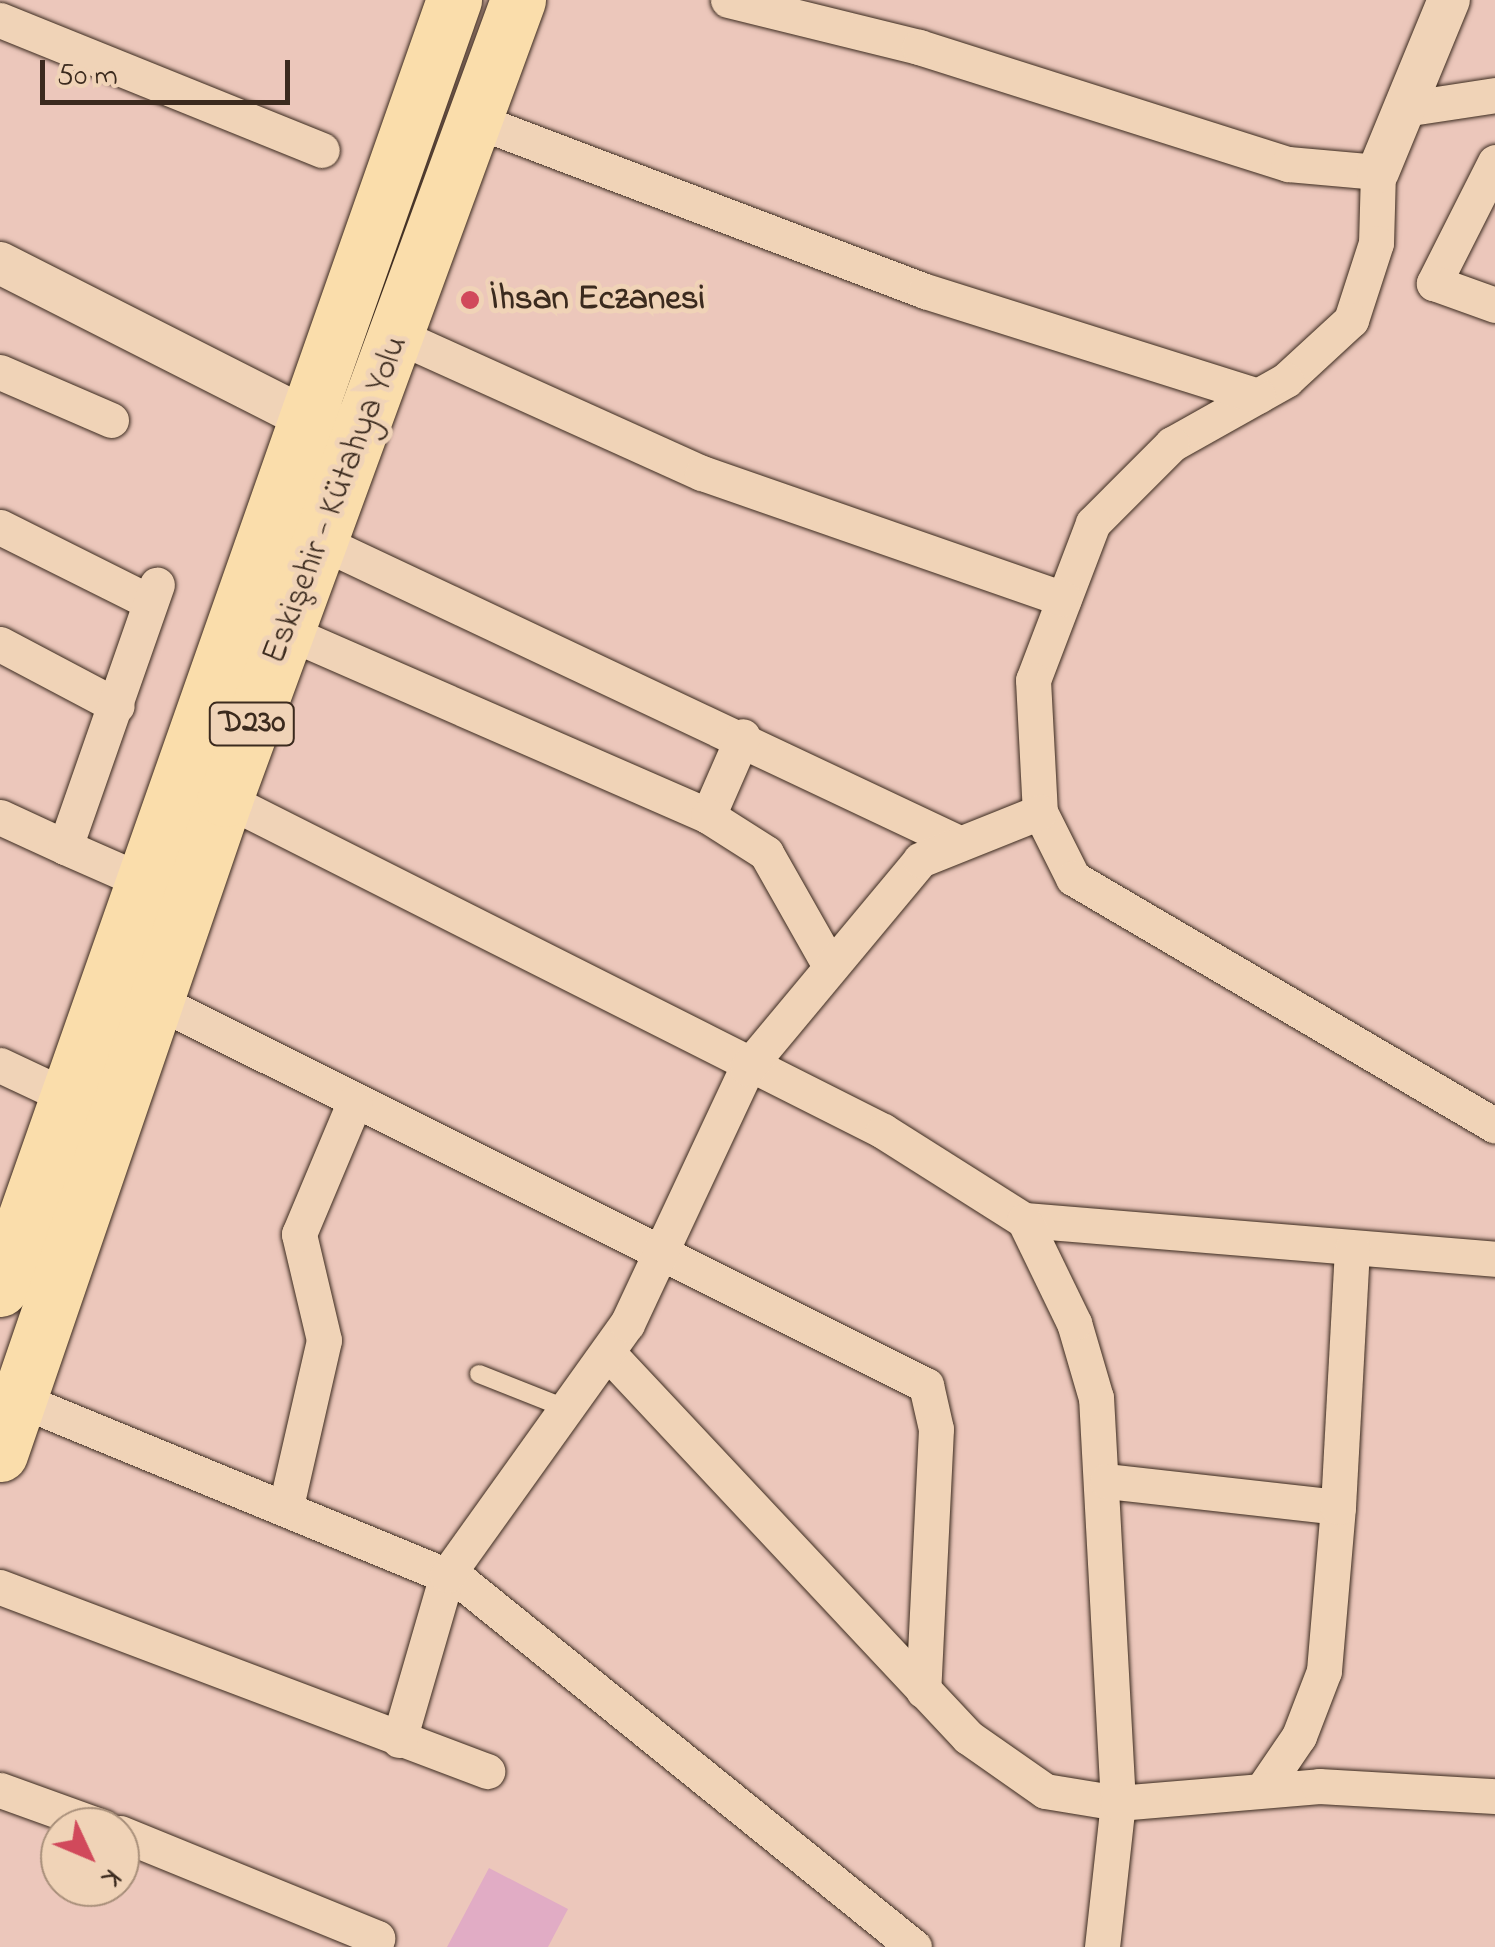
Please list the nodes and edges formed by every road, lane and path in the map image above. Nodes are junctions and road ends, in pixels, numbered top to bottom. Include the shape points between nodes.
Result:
1 (454, 0) edge
2 (518, 0) edge
3 (728, 0) edge
4 (1449, 0) edge
5 (7, 23) edge
6 (1495, 95) edge
7 (1404, 109) junction
8 (472, 119) junction
9 (322, 150) dead end
10 (1495, 162) edge
11 (1378, 172) junction
12 (0, 262) edge
13 (1495, 304) edge
14 (398, 336) junction
15 (0, 372) edge
16 (1258, 396) junction
17 (111, 420) dead end
18 (336, 424) junction
19 (0, 526) edge
20 (319, 541) junction
21 (1064, 599) junction
22 (285, 631) junction
23 (0, 644) edge
24 (117, 706) junction
25 (742, 736) junction
26 (226, 798) junction
27 (1040, 812) junction
28 (708, 816) junction
29 (0, 817) edge
30 (959, 843) junction
31 (65, 848) junction
32 (140, 880) junction
33 (827, 961) junction
34 (155, 1000) junction
35 (0, 1064) edge
36 (747, 1068) junction
37 (66, 1096) junction
38 (354, 1101) junction
39 (1495, 1126) edge
40 (1024, 1220) junction
41 (10, 1230) edge
42 (661, 1247) junction
43 (1352, 1248) junction
44 (1495, 1259) edge
45 (0, 1289) edge
46 (609, 1354) junction
47 (479, 1374) dead end
48 (18, 1399) junction
49 (570, 1410) junction
50 (0, 1454) edge
51 (1106, 1481) junction
52 (286, 1506) junction
53 (1338, 1507) junction
54 (447, 1575) junction
55 (0, 1586) edge
56 (923, 1691) junction
57 (399, 1740) junction
58 (487, 1771) dead end
59 (0, 1790) edge
60 (1263, 1790) junction
61 (1495, 1796) edge
62 (1118, 1803) junction
63 (47, 1807) edge
64 (140, 1841) edge
65 (375, 1947) edge
66 (914, 1947) edge
67 (1102, 1947) edge

1 - 18 highway, Eskişehir - Kütahya Yolu / D230
2 - 8 highway, Eskişehir - Kütahya Yolu / D230
3 - 11 street via 919,47 1288,164
4 - 7 street
5 - 9 street
6 - 7 street
7 - 11 street
8 - 14 highway, Eskişehir - Kütahya Yolu / D230
8 - 16 street via 925,291
10 - 13 street via 1434,283
11 - 16 street via 1376,243 1351,320
12 - 18 street
14 - 18 highway, Eskişehir - Kütahya Yolu / D230
14 - 21 street via 702,473
15 - 17 street
16 - 21 street via 1172,444 1093,524
18 - 20 highway, Eskişehir - Kütahya Yolu / D230
18 - 32 highway, Eskişehir - Kütahya Yolu / D230
19 - 24 street via 154,594
20 - 22 highway, Eskişehir - Kütahya Yolu / D230
20 - 25 street
21 - 27 street via 1033,680
22 - 26 highway, Eskişehir - Kütahya Yolu / D230
22 - 28 street
23 - 24 street
24 - 31 street
25 - 28 street
25 - 30 street
26 - 34 highway, Eskişehir - Kütahya Yolu / D230
26 - 36 street
27 - 30 street
27 - 39 street via 1073,878
28 - 33 street via 766,853
29 - 31 street
30 - 33 street via 920,860
31 - 32 street
32 - 37 highway, Eskişehir - Kütahya Yolu / D230
33 - 36 street
34 - 38 street
34 - 48 highway, Eskişehir - Kütahya Yolu / D230
35 - 37 street
36 - 40 street via 883,1131
36 - 42 street
37 - 41 highway, Eskişehir - Kütahya Yolu / D230
38 - 42 street
38 - 52 street via 298,1234 324,1340
40 - 43 street
40 - 51 street via 1074,1322
41 - 45 highway, Eskişehir - Kütahya Yolu / D230
42 - 46 street
42 - 56 street via 926,1385 936,1429
43 - 44 street
43 - 53 street
46 - 49 street
46 - 56 street
47 - 49 lane
48 - 50 highway, Eskişehir - Kütahya Yolu / D230
48 - 52 street
49 - 54 street
51 - 53 street
51 - 62 street
52 - 54 street
53 - 60 street via 1324,1671 1299,1736
54 - 57 street
54 - 66 street via 563,1656
55 - 57 street
56 - 62 street via 968,1737 1045,1791
57 - 58 street
59 - 63 street
60 - 61 street
60 - 62 street
62 - 67 street
64 - 65 street via 377,1938

